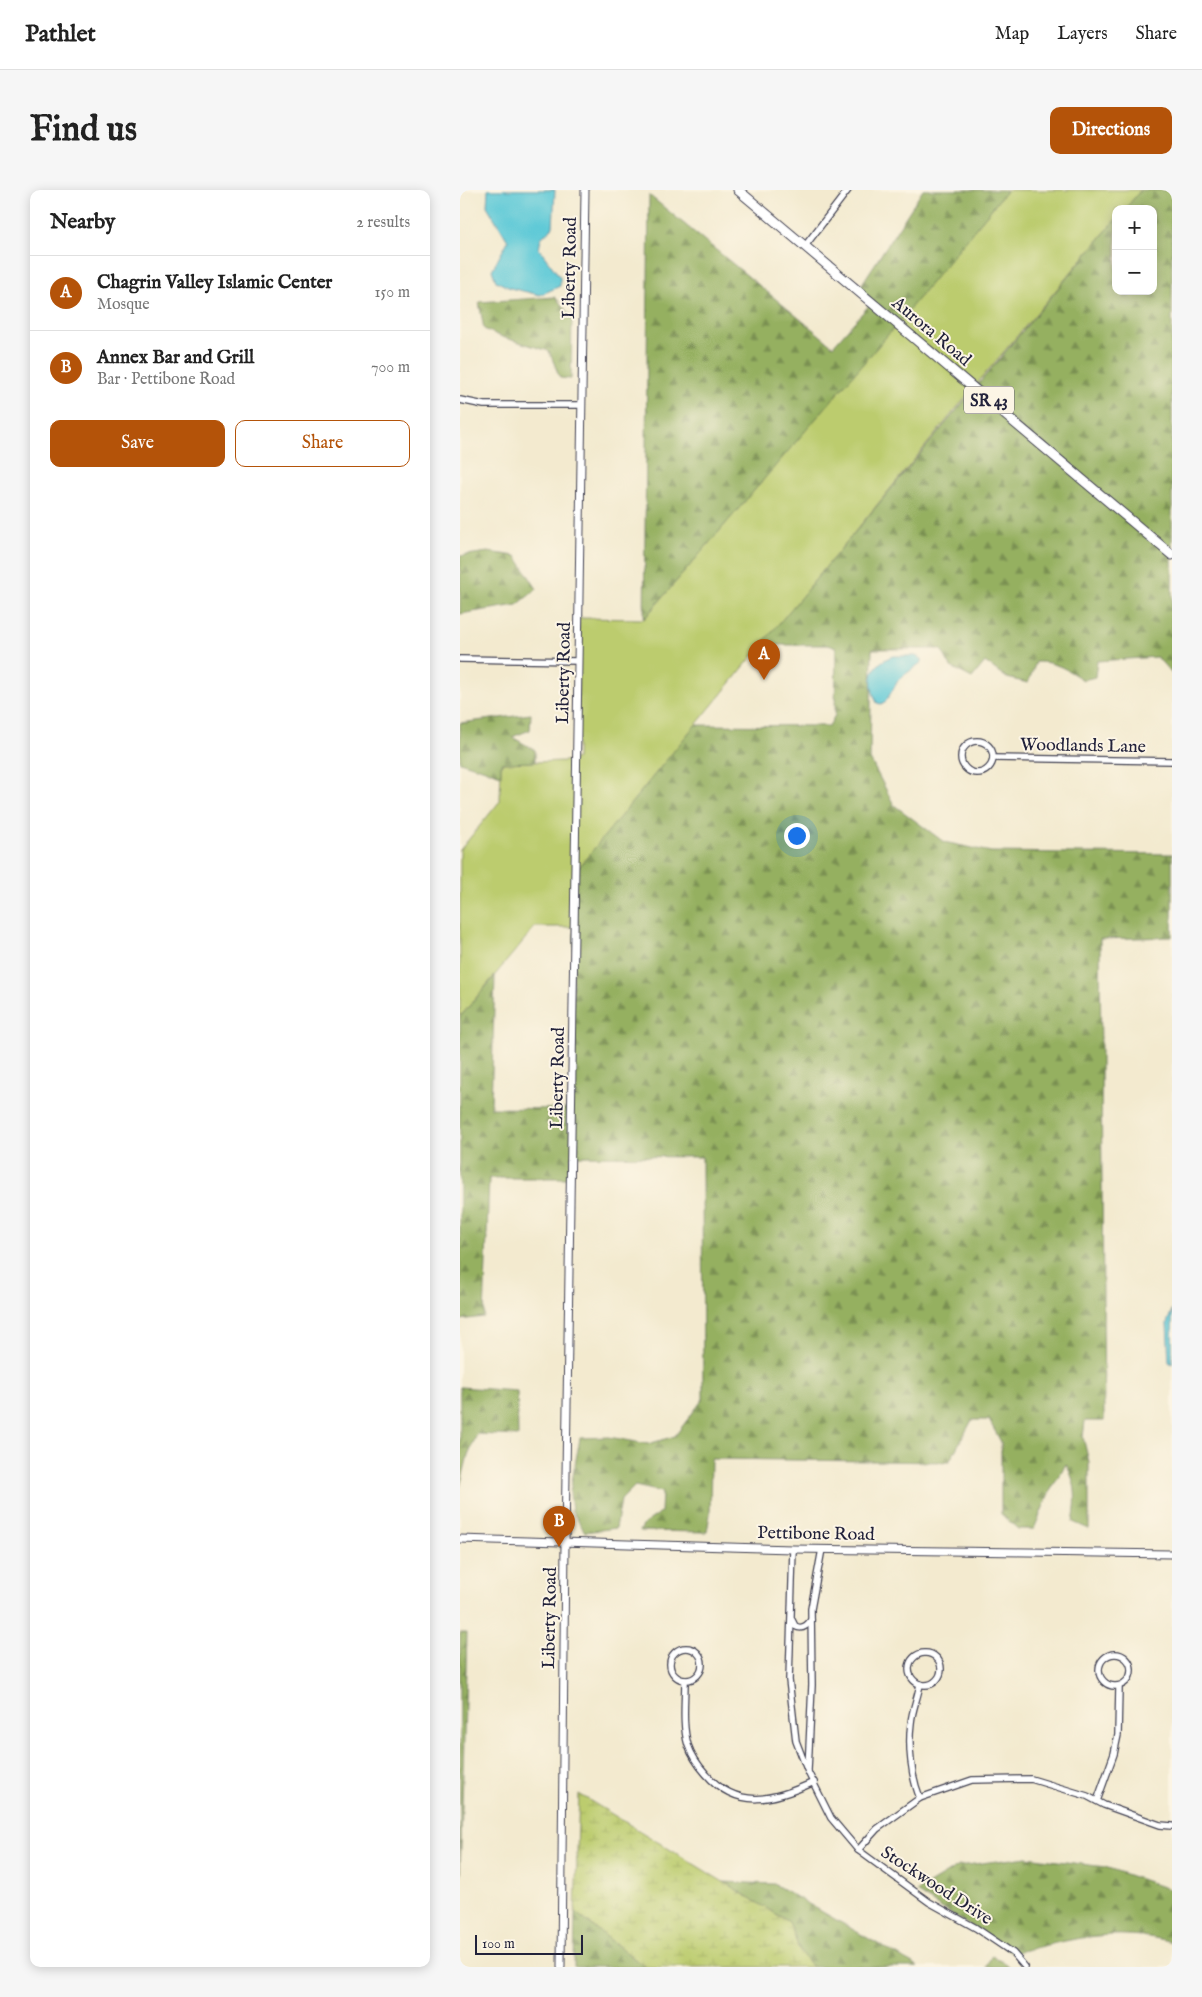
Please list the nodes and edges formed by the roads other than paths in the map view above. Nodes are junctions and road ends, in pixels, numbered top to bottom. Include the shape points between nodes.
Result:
1 (585, 190) edge
2 (738, 190) edge
3 (848, 190) edge
4 (805, 246) junction
5 (460, 400) edge
6 (582, 405) junction
7 (1172, 555) edge
8 (460, 659) edge
9 (578, 661) junction
10 (994, 758) junction
11 (1172, 761) edge
12 (460, 1539) edge
13 (565, 1542) junction
14 (793, 1549) junction
15 (822, 1549) junction
16 (1172, 1554) edge
17 (792, 1620) junction
18 (812, 1620) junction
19 (685, 1680) junction
20 (920, 1684) junction
21 (1119, 1686) junction
22 (808, 1772) junction
23 (814, 1782) junction
24 (920, 1798) junction
25 (1097, 1801) junction
26 (1172, 1826) edge
27 (858, 1850) junction
28 (561, 1967) edge
29 (1025, 1967) edge

1 - 6 street, Liberty Road
2 - 4 main road, Aurora Road / SR 43
3 - 4 street
4 - 7 main road, Aurora Road / SR 43
5 - 6 street via 484,405
6 - 9 street, Liberty Road
8 - 9 street
9 - 13 street, Liberty Road
10 - 10 street via 990,767 978,773 963,764 962,755 969,744 981,742 989,746
10 - 11 street, Woodlands Lane
12 - 13 street, Pettibone Road
13 - 14 street, Pettibone Road
13 - 28 street, Liberty Road
14 - 15 street, Pettibone Road
14 - 17 street, Stockwood Drive
15 - 16 street, Pettibone Road
15 - 18 street
17 - 18 street via 795,1626 800,1627 805,1627
17 - 22 street, Stockwood Drive via 789,1680 796,1741
18 - 22 street
19 - 19 street via 698,1674 702,1664 695,1651 685,1648 675,1652 670,1661 672,1671
19 - 23 street via 688,1744 694,1761 717,1786 735,1796 763,1800
20 - 20 street via 912,1678 909,1667 918,1654 929,1654 940,1664 940,1674 934,1682
20 - 24 street via 911,1722 910,1743 914,1782
21 - 21 street via 1108,1685 1099,1672 1105,1658 1115,1654 1125,1657 1131,1666 1130,1676
21 - 25 street via 1118,1735
22 - 23 street, Stockwood Drive
23 - 27 street, Stockwood Drive via 831,1818
24 - 25 street via 972,1780 1032,1779
24 - 27 street via 877,1829
25 - 26 street via 1160,1825
27 - 29 street, Stockwood Drive via 929,1902 1013,1953

